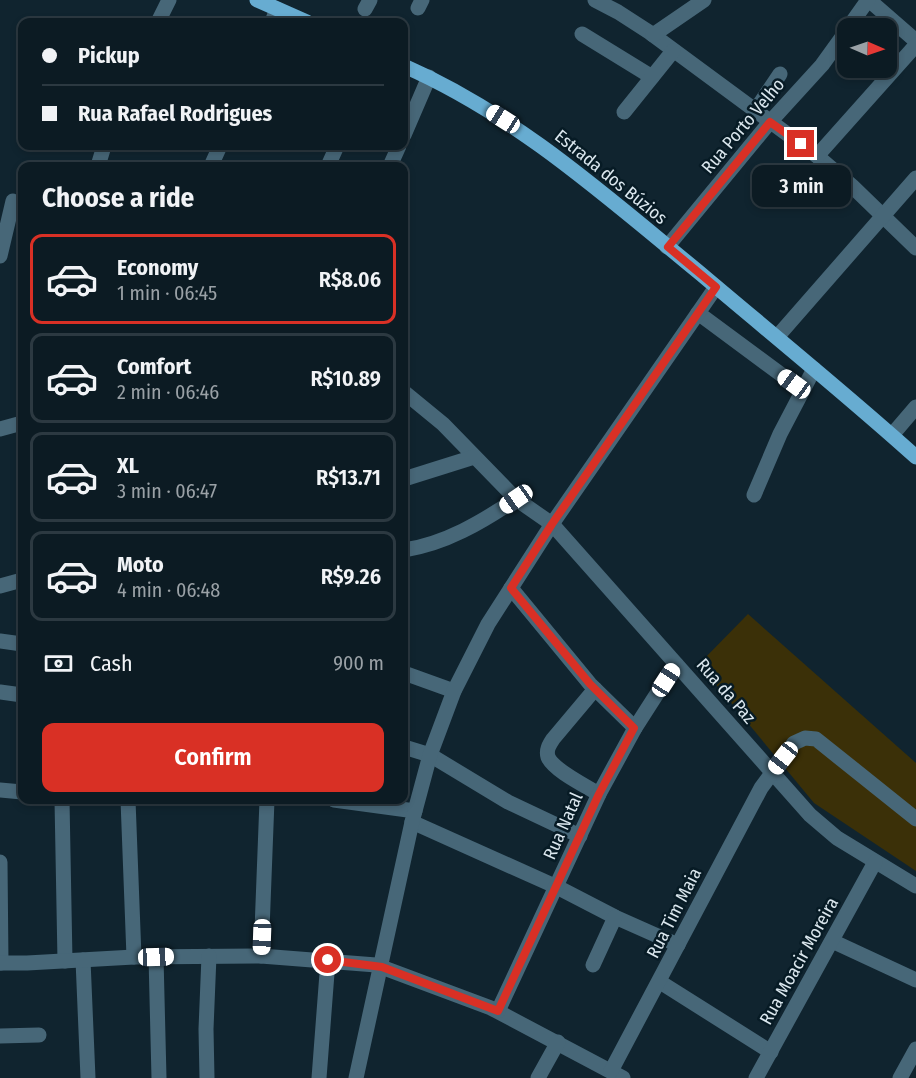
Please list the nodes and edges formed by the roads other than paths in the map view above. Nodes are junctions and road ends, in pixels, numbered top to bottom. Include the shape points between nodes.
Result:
1 (169, 0) edge
2 (595, 0) edge
3 (704, 0) edge
4 (869, 0) edge
5 (269, 7) edge
6 (160, 18) edge
7 (298, 18) edge
8 (856, 18) edge
9 (582, 34) dead end
10 (653, 35) junction
11 (916, 43) edge
12 (837, 45) edge
13 (673, 51) junction
14 (408, 68) edge
15 (780, 74) dead end
16 (429, 77) junction
17 (652, 77) junction
18 (755, 111) junction
19 (624, 112) dead end
20 (770, 122) junction
21 (408, 126) edge
22 (817, 156) junction
23 (916, 178) edge
24 (12, 200) edge
25 (883, 218) junction
26 (668, 247) junction
27 (916, 248) edge
28 (0, 256) edge
29 (716, 287) junction
30 (698, 313) junction
31 (777, 337) junction
32 (814, 369) junction
33 (794, 384) dead end
34 (408, 398) edge
35 (916, 407) edge
36 (18, 424) edge
37 (0, 429) edge
38 (892, 435) junction
39 (474, 457) junction
40 (916, 457) edge
41 (408, 478) edge
42 (754, 495) dead end
43 (516, 499) junction
44 (552, 524) junction
45 (408, 549) edge
46 (18, 581) edge
47 (0, 586) edge
48 (511, 588) junction
49 (0, 641) edge
50 (18, 643) edge
51 (676, 664) junction
52 (408, 674) edge
53 (595, 689) junction
54 (454, 691) junction
55 (0, 692) edge
56 (18, 694) edge
57 (634, 728) junction
58 (408, 748) edge
59 (430, 755) junction
60 (771, 772) junction
61 (0, 790) edge
62 (18, 792) edge
63 (599, 794) junction
64 (62, 804) edge
65 (128, 804) edge
66 (267, 804) edge
67 (354, 804) edge
68 (413, 816) junction
69 (916, 819) edge
70 (580, 836) junction
71 (0, 862) edge
72 (874, 862) junction
73 (916, 886) edge
74 (557, 887) junction
75 (615, 917) junction
76 (832, 941) junction
77 (678, 945) junction
78 (209, 956) junction
79 (261, 956) junction
80 (134, 957) junction
81 (156, 957) junction
82 (83, 960) junction
83 (328, 960) junction
84 (65, 961) junction
85 (0, 963) edge
86 (593, 965) dead end
87 (382, 967) junction
88 (916, 980) edge
89 (660, 982) junction
90 (498, 1011) junction
91 (39, 1035) dead end
92 (0, 1036) edge
93 (558, 1042) junction
94 (916, 1049) edge
95 (771, 1052) junction
96 (617, 1075) edge
97 (88, 1078) edge
98 (159, 1078) edge
99 (207, 1078) edge
100 (319, 1078) edge
101 (356, 1078) edge
102 (538, 1078) edge
103 (756, 1078) edge
104 (900, 1078) edge

1 - 6 street
2 - 10 street
3 - 10 street
4 - 8 street, Rua Porto Velho
4 - 11 street
5 - 7 main road
9 - 17 street
10 - 13 street
11 - 22 street
12 - 20 street, Rua Porto Velho
13 - 17 street
13 - 18 street
14 - 16 main road, Estrada dos Búzios
15 - 18 street
16 - 21 street
16 - 26 main road, Estrada dos Búzios via 519,129
17 - 19 street
18 - 20 street
20 - 22 street
20 - 26 street, Rua Porto Velho
22 - 25 street
23 - 25 street
24 - 28 street
25 - 27 street
25 - 31 street
26 - 29 main road, Estrada dos Búzios
29 - 30 street
29 - 31 main road, Estrada dos Búzios
30 - 33 street
30 - 44 street
31 - 32 main road, Estrada dos Búzios
32 - 38 main road, Estrada dos Búzios
32 - 42 street
34 - 39 street, Rua da Paz via 443,424
35 - 38 street
36 - 37 street
38 - 40 main road, Estrada dos Búzios
39 - 41 street
39 - 43 street, Rua da Paz
43 - 44 street, Rua da Paz
43 - 45 street via 451,537
44 - 48 street
44 - 51 street, Rua da Paz
46 - 47 street
48 - 53 street
48 - 54 street
49 - 50 street
51 - 57 street, Rua Natal
51 - 60 street, Rua da Paz
52 - 54 street
53 - 57 street
53 - 63 street via 553,739 547,755 553,764
54 - 59 street
55 - 56 street
57 - 63 street, Rua Natal
58 - 59 street
59 - 68 street
59 - 70 street via 508,802
60 - 69 street, Rua Tim Maia via 794,743 804,738 816,739
60 - 72 street, Rua da Paz via 810,815
60 - 77 street, Rua Tim Maia
61 - 62 street
63 - 70 street, Rua Natal
64 - 84 street
65 - 80 street
66 - 79 street
67 - 68 street
68 - 74 street
68 - 87 street
70 - 74 street, Rua Natal
71 - 85 street
72 - 73 street, Rua da Paz
72 - 76 street, Rua Moacir Moreira
74 - 75 street
74 - 90 street, Rua Natal
75 - 77 street
75 - 86 street
76 - 88 street
76 - 95 street, Rua Moacir Moreira
77 - 89 street, Rua Tim Maia
78 - 79 street
78 - 81 street
78 - 99 street
79 - 83 street
80 - 81 street
80 - 82 street
81 - 98 street
82 - 84 street
82 - 97 street
83 - 87 street
83 - 100 street
84 - 85 street
87 - 90 street
87 - 101 street
89 - 95 street
89 - 96 street, Rua Tim Maia
90 - 93 street
91 - 92 street
93 - 96 street
93 - 102 street
94 - 104 street
95 - 103 street, Rua Moacir Moreira

